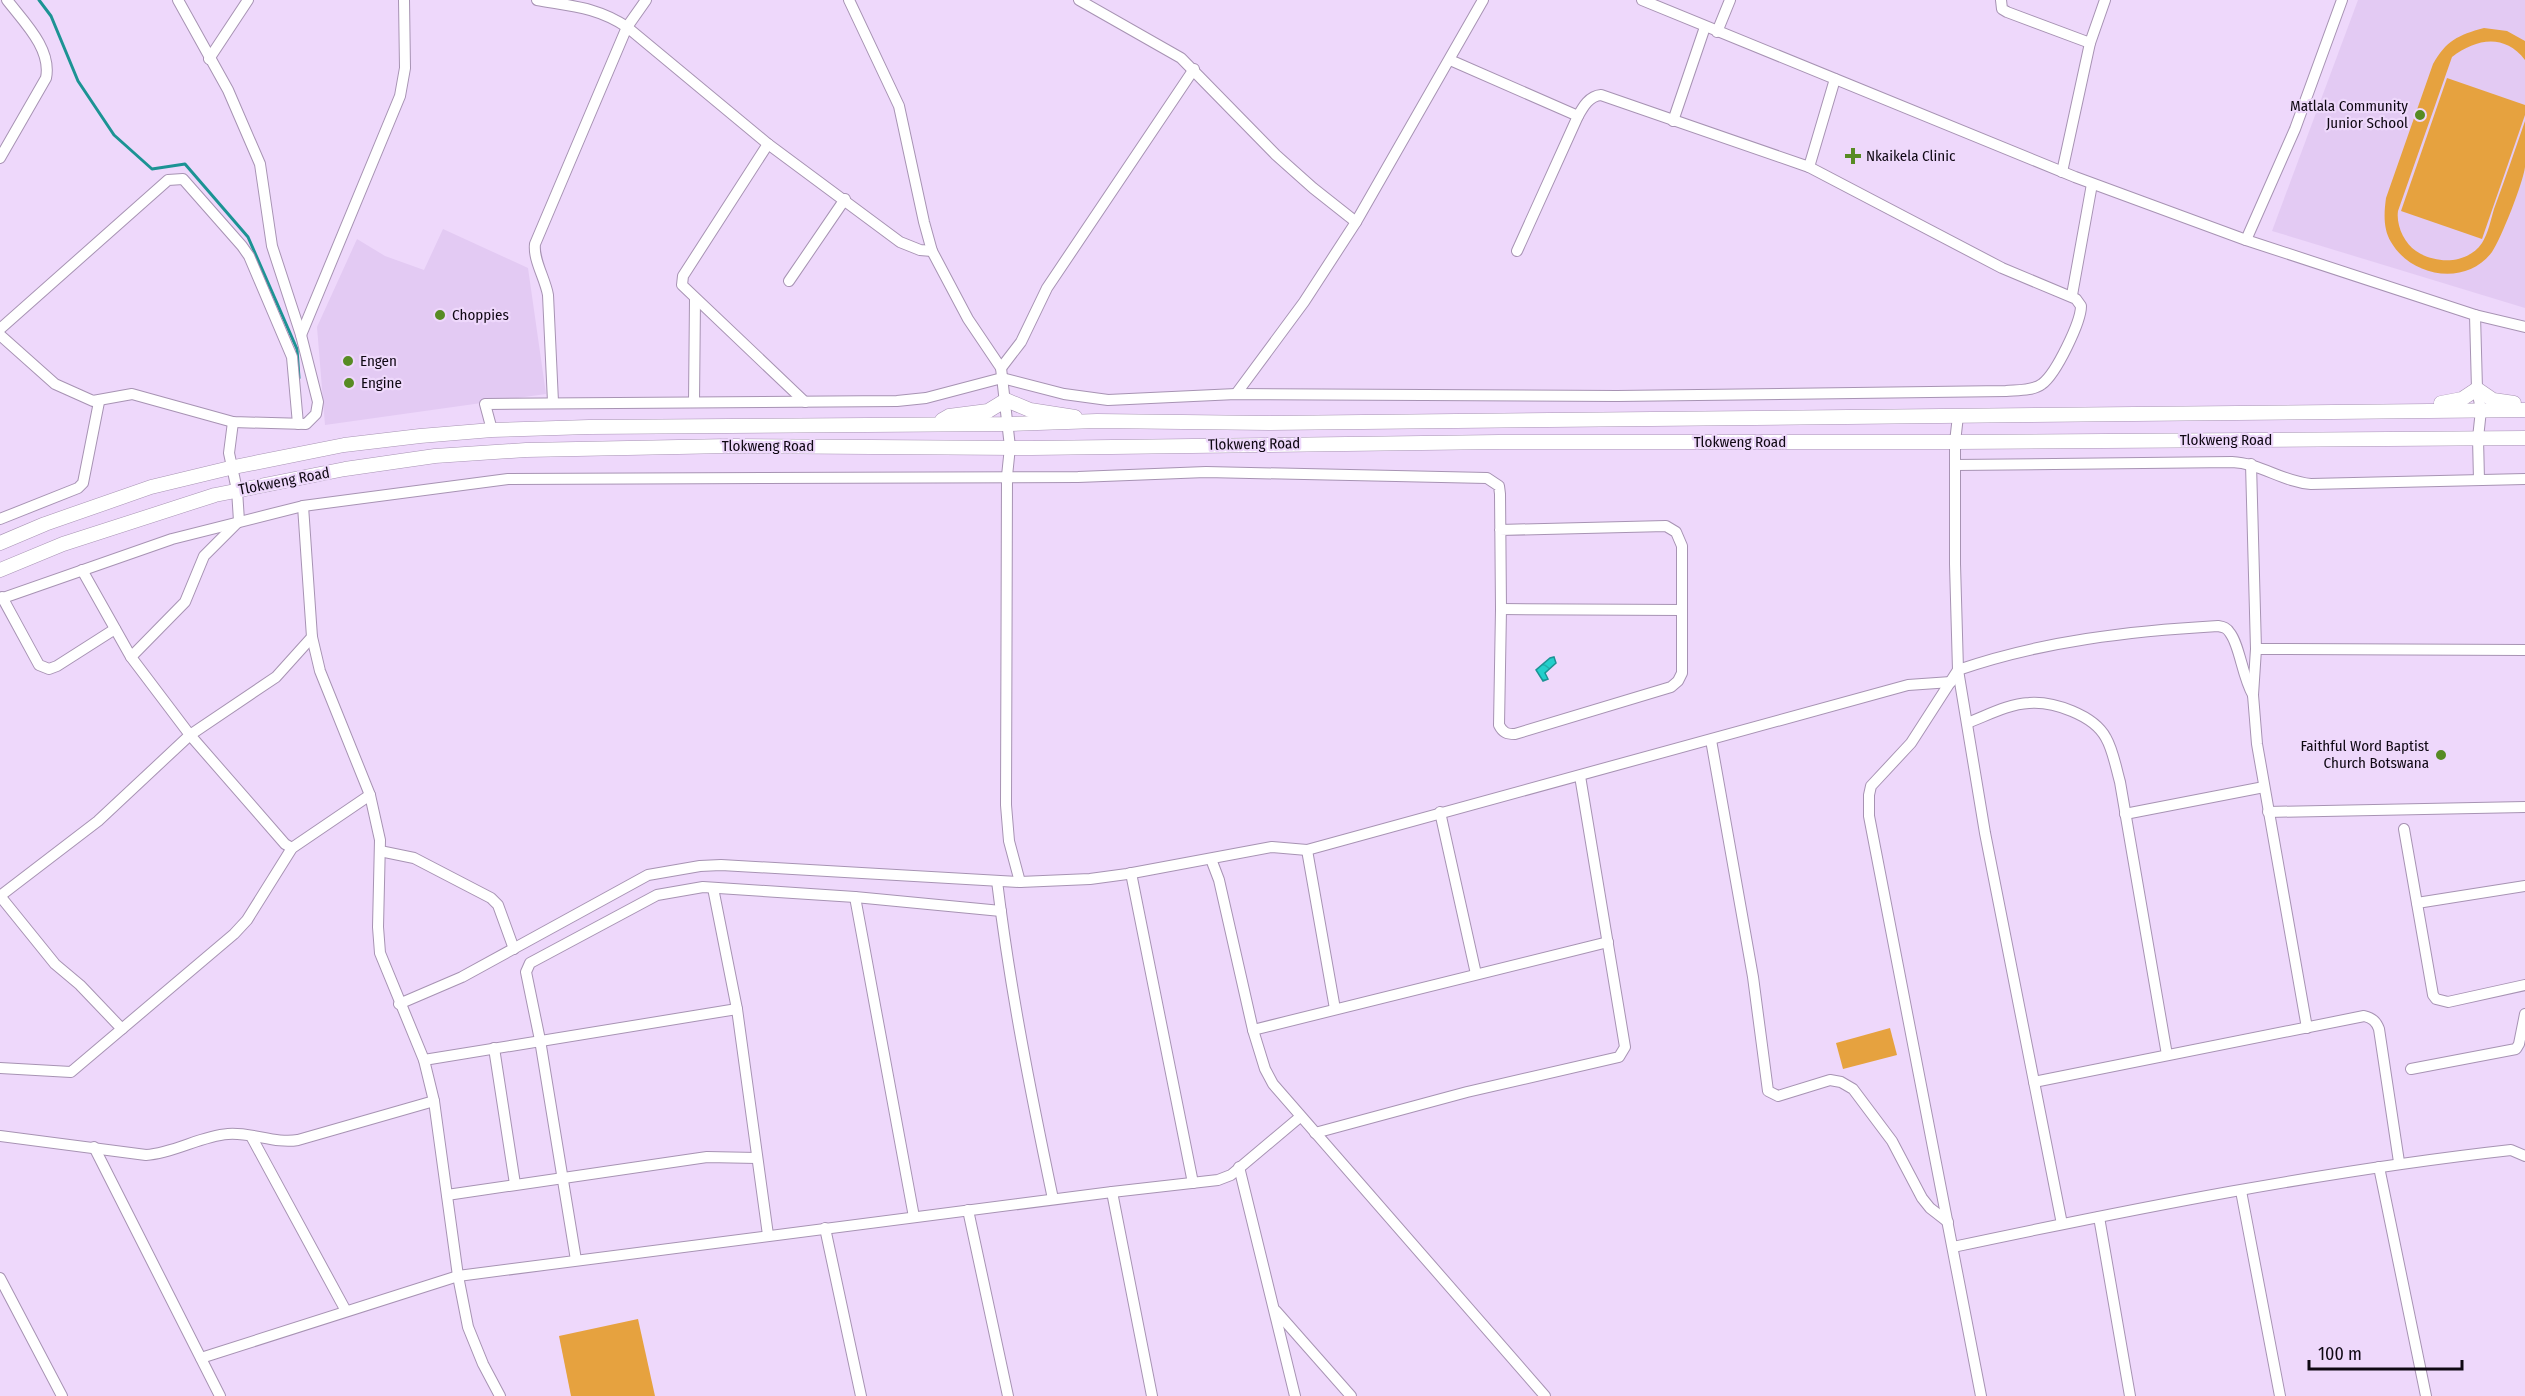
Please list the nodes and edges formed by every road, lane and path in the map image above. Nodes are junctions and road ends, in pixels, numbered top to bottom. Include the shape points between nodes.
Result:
1 (8, 0) edge
2 (178, 0) edge
3 (248, 0) edge
4 (404, 0) edge
5 (537, 0) edge
6 (646, 0) edge
7 (849, 0) edge
8 (1079, 0) edge
9 (1483, 0) edge
10 (1642, 0) edge
11 (1730, 0) edge
12 (2001, 0) edge
13 (2105, 0) edge
14 (2342, 0) edge
15 (627, 27) junction
16 (1705, 27) junction
17 (1717, 32) junction
18 (2090, 43) junction
19 (209, 59) junction
20 (1450, 60) junction
21 (1194, 69) junction
22 (1835, 79) junction
23 (1578, 116) junction
24 (1673, 121) junction
25 (768, 144) junction
26 (0, 158) edge
27 (1809, 167) junction
28 (2062, 172) junction
29 (2092, 183) junction
30 (845, 199) junction
31 (1356, 222) junction
32 (2246, 240) junction
33 (932, 251) junction
34 (1517, 251) dead end
35 (280, 276) junction
36 (789, 281) dead end
37 (261, 285) junction
38 (2072, 295) junction
39 (695, 299) junction
40 (2475, 315) junction
41 (2525, 327) edge
42 (0, 329) edge
43 (0, 335) edge
44 (301, 335) junction
45 (1002, 373) junction
46 (2477, 389) junction
47 (1236, 394) junction
48 (1006, 400) junction
49 (99, 402) junction
50 (553, 402) junction
51 (694, 402) junction
52 (805, 402) junction
53 (2525, 404) edge
54 (2481, 410) junction
55 (2525, 410) edge
56 (2395, 411) junction
57 (1958, 416) junction
58 (1097, 421) junction
59 (233, 422) junction
60 (298, 423) junction
61 (929, 424) junction
62 (1009, 424) junction
63 (492, 430) junction
64 (2478, 438) junction
65 (2525, 438) edge
66 (1955, 442) junction
67 (1010, 447) junction
68 (2251, 464) junction
69 (1955, 465) junction
70 (234, 467) junction
71 (1007, 476) junction
72 (2525, 479) edge
73 (2479, 480) junction
74 (237, 490) junction
75 (303, 506) junction
76 (0, 519) edge
77 (239, 521) junction
78 (1500, 530) junction
79 (0, 543) edge
80 (0, 570) edge
81 (82, 570) junction
82 (1, 598) edge
83 (1502, 609) junction
84 (1682, 610) junction
85 (115, 628) junction
86 (312, 637) junction
87 (2256, 649) junction
88 (2525, 650) edge
89 (131, 657) junction
90 (1958, 670) junction
91 (1951, 682) junction
92 (2253, 695) junction
93 (1967, 723) junction
94 (190, 735) junction
95 (1711, 740) junction
96 (1580, 776) junction
97 (2264, 788) junction
98 (370, 795) junction
99 (2525, 807) edge
100 (1440, 812) junction
101 (2268, 812) junction
102 (2125, 814) junction
103 (2404, 829) dead end
104 (292, 848) junction
105 (1307, 850) junction
106 (380, 851) junction
107 (1211, 858) junction
108 (1131, 873) junction
109 (997, 881) junction
110 (1020, 882) junction
111 (2525, 886) edge
112 (713, 888) junction
113 (0, 896) edge
114 (855, 897) junction
115 (2417, 903) junction
116 (1001, 911) junction
117 (1608, 942) junction
118 (514, 949) junction
119 (1476, 974) junction
120 (2525, 985) edge
121 (399, 1004) junction
122 (737, 1009) junction
123 (1335, 1009) junction
124 (2525, 1014) edge
125 (2307, 1028) junction
126 (122, 1029) junction
127 (1253, 1030) junction
128 (540, 1040) junction
129 (494, 1048) junction
130 (2167, 1055) junction
131 (424, 1060) junction
132 (0, 1068) edge
133 (2411, 1069) dead end
134 (2034, 1082) junction
135 (435, 1101) junction
136 (1300, 1117) junction
137 (1315, 1132) junction
138 (0, 1136) edge
139 (251, 1136) junction
140 (94, 1147) junction
141 (2525, 1156) edge
142 (757, 1158) junction
143 (2399, 1162) junction
144 (1239, 1167) junction
145 (2379, 1167) junction
146 (561, 1177) junction
147 (1193, 1183) junction
148 (515, 1184) junction
149 (2241, 1191) junction
150 (1112, 1192) junction
151 (447, 1195) junction
152 (1053, 1199) junction
153 (968, 1210) junction
154 (914, 1217) junction
155 (2099, 1217) junction
156 (1948, 1222) junction
157 (2062, 1224) junction
158 (825, 1228) junction
159 (768, 1235) junction
160 (1953, 1247) junction
161 (576, 1260) junction
162 (458, 1276) junction
163 (0, 1278) edge
164 (1275, 1310) junction
165 (346, 1311) junction
166 (201, 1358) junction
167 (62, 1396) edge
168 (220, 1396) edge
169 (500, 1396) edge
170 (861, 1396) edge
171 (1008, 1396) edge
172 (1152, 1396) edge
173 (1295, 1396) edge
174 (1352, 1396) edge
175 (1545, 1396) edge
176 (1981, 1396) edge
177 (2130, 1396) edge
178 (2280, 1396) edge
179 (2426, 1396) edge

1 - 26 street via 44,51 48,66 46,78
2 - 19 street
3 - 19 street
4 - 44 street via 405,68 400,96
5 - 15 street via 598,11
6 - 15 street
7 - 33 street via 899,106
8 - 21 street
9 - 20 street
10 - 16 street
11 - 17 street
12 - 18 street via 2002,9 2007,12
13 - 18 street
14 - 32 street via 2295,129
15 - 25 street
15 - 50 street via 535,244 548,295
16 - 17 street
16 - 24 street
17 - 22 street
18 - 28 street
19 - 35 street via 228,90 260,164
20 - 23 street
20 - 31 street
21 - 31 street via 1276,155
21 - 45 street via 1047,288
22 - 27 street
22 - 28 street
23 - 24 street via 1586,103 1601,95
23 - 34 street
24 - 27 street
25 - 30 street
25 - 39 street via 682,276 682,287
27 - 38 street via 2002,268
28 - 29 street
29 - 32 street
29 - 38 street
30 - 33 street via 900,242
30 - 36 street
31 - 47 street via 1304,302
32 - 40 street
33 - 45 street
35 - 37 street
35 - 44 street
37 - 42 street via 243,246 187,182 172,178
37 - 60 street via 292,357
38 - 47 street via 2081,306 2078,319 2054,370 2033,388 1617,396
39 - 51 street
39 - 52 street
40 - 41 street
40 - 46 street
43 - 49 street via 55,384
44 - 60 street via 318,402 314,418 306,424
45 - 47 street via 1089,399
45 - 48 street
45 - 52 street via 926,398
46 - 53 main road via 2499,402
46 - 54 street
46 - 56 main road via 2456,401
48 - 58 main road via 1030,410
48 - 61 main road via 988,411 949,416
48 - 62 street
49 - 59 street via 126,393
49 - 76 street via 83,483
50 - 51 street
50 - 63 street via 485,404
51 - 52 street
54 - 55 main road, Tlokweng Road
54 - 56 main road, Tlokweng Road
54 - 64 street
56 - 57 main road, Tlokweng Road
57 - 58 main road, Tlokweng Road
57 - 66 street
58 - 62 main road, Tlokweng Road
59 - 60 street
59 - 70 street via 229,453
61 - 62 main road, Tlokweng Road
61 - 63 main road, Tlokweng Road
62 - 67 street
63 - 70 main road, Tlokweng Road via 344,445
64 - 65 main road, Tlokweng Road
64 - 66 main road, Tlokweng Road
64 - 73 street
66 - 67 main road, Tlokweng Road
66 - 69 street
67 - 71 street
67 - 74 main road, Tlokweng Road via 526,450 424,458
68 - 69 street
68 - 73 street via 2305,484
68 - 87 street
69 - 90 street
70 - 74 street
70 - 79 main road, Tlokweng Road via 152,487
71 - 75 street via 508,478
71 - 78 street via 1206,472 1487,478 1499,486
71 - 110 street via 1006,805 1009,841
72 - 73 street
74 - 77 street
74 - 80 main road, Tlokweng Road via 63,544
75 - 77 street
75 - 86 street
77 - 81 street
77 - 89 street via 204,556 185,602
78 - 83 street
78 - 84 street via 1666,526 1676,532 1682,546
81 - 82 street
81 - 85 street
82 - 85 street via 39,665 46,668 57,666
83 - 84 street
83 - 84 street via 1499,725 1510,734 1675,684 1682,672
85 - 89 street
86 - 94 street via 276,677
86 - 98 street via 320,671
87 - 88 street
87 - 92 street
89 - 94 street
90 - 91 street
90 - 92 street via 2103,636 2218,626 2232,636
90 - 93 street
91 - 95 street via 1908,685
91 - 156 street via 1911,743 1877,777 1869,795 1869,816
92 - 97 street
93 - 102 street via 2027,703 2042,703 2086,719 2107,739
93 - 134 street
94 - 104 street
94 - 113 street via 98,821
95 - 96 street
95 - 156 street via 1753,977 1768,1091 1778,1096 1830,1080 1853,1089 1892,1141 1922,1198
96 - 100 street
96 - 117 street
97 - 101 street
97 - 102 street
98 - 104 street
98 - 106 street
99 - 101 street
100 - 105 street
100 - 119 street
101 - 125 street
102 - 130 street
103 - 115 street
104 - 126 street via 234,934
105 - 107 street via 1272,847
105 - 123 street
106 - 118 street via 414,858 491,898 498,905
106 - 121 street via 380,953
107 - 108 street
107 - 127 street
108 - 110 street
108 - 147 street
109 - 110 street
109 - 116 street
109 - 118 street via 700,866 648,875
111 - 115 street
112 - 114 street
112 - 122 street
112 - 128 street via 657,895 530,963 526,972
113 - 126 street via 55,964
114 - 116 street
114 - 154 street
115 - 120 street via 2430,991 2436,999 2448,1002
116 - 152 street via 1023,1054
117 - 119 street
117 - 137 street via 1625,1047 1621,1056
118 - 121 street
119 - 123 street
121 - 131 street
122 - 128 street
122 - 142 street
123 - 127 street
124 - 133 street via 2516,1049
125 - 130 street
125 - 143 street via 2364,1016 2377,1023
126 - 132 street via 71,1072
127 - 136 street via 1273,1084
128 - 129 street
128 - 146 street
129 - 131 street
129 - 148 street
130 - 134 street
131 - 135 street
134 - 157 street
135 - 139 street via 298,1140
135 - 151 street
136 - 137 street
136 - 144 street
137 - 175 street
138 - 140 street
139 - 140 street via 218,1135 146,1155
139 - 165 street
140 - 166 street
141 - 143 street via 2511,1150
142 - 146 street via 707,1157
142 - 159 street
143 - 145 street
144 - 147 street via 1225,1178
144 - 164 street
145 - 149 street
145 - 179 street
146 - 148 street
146 - 161 street
147 - 150 street
148 - 151 street
149 - 155 street
149 - 178 street
150 - 152 street
150 - 172 street
151 - 162 street
152 - 153 street
153 - 154 street
153 - 171 street
154 - 158 street
155 - 157 street
155 - 177 street
156 - 160 street
157 - 160 street
158 - 159 street
158 - 170 street
159 - 161 street
160 - 176 street
161 - 162 street
162 - 165 street
162 - 169 street via 468,1327
163 - 167 street
164 - 173 street
164 - 174 street
165 - 166 street
166 - 168 street

